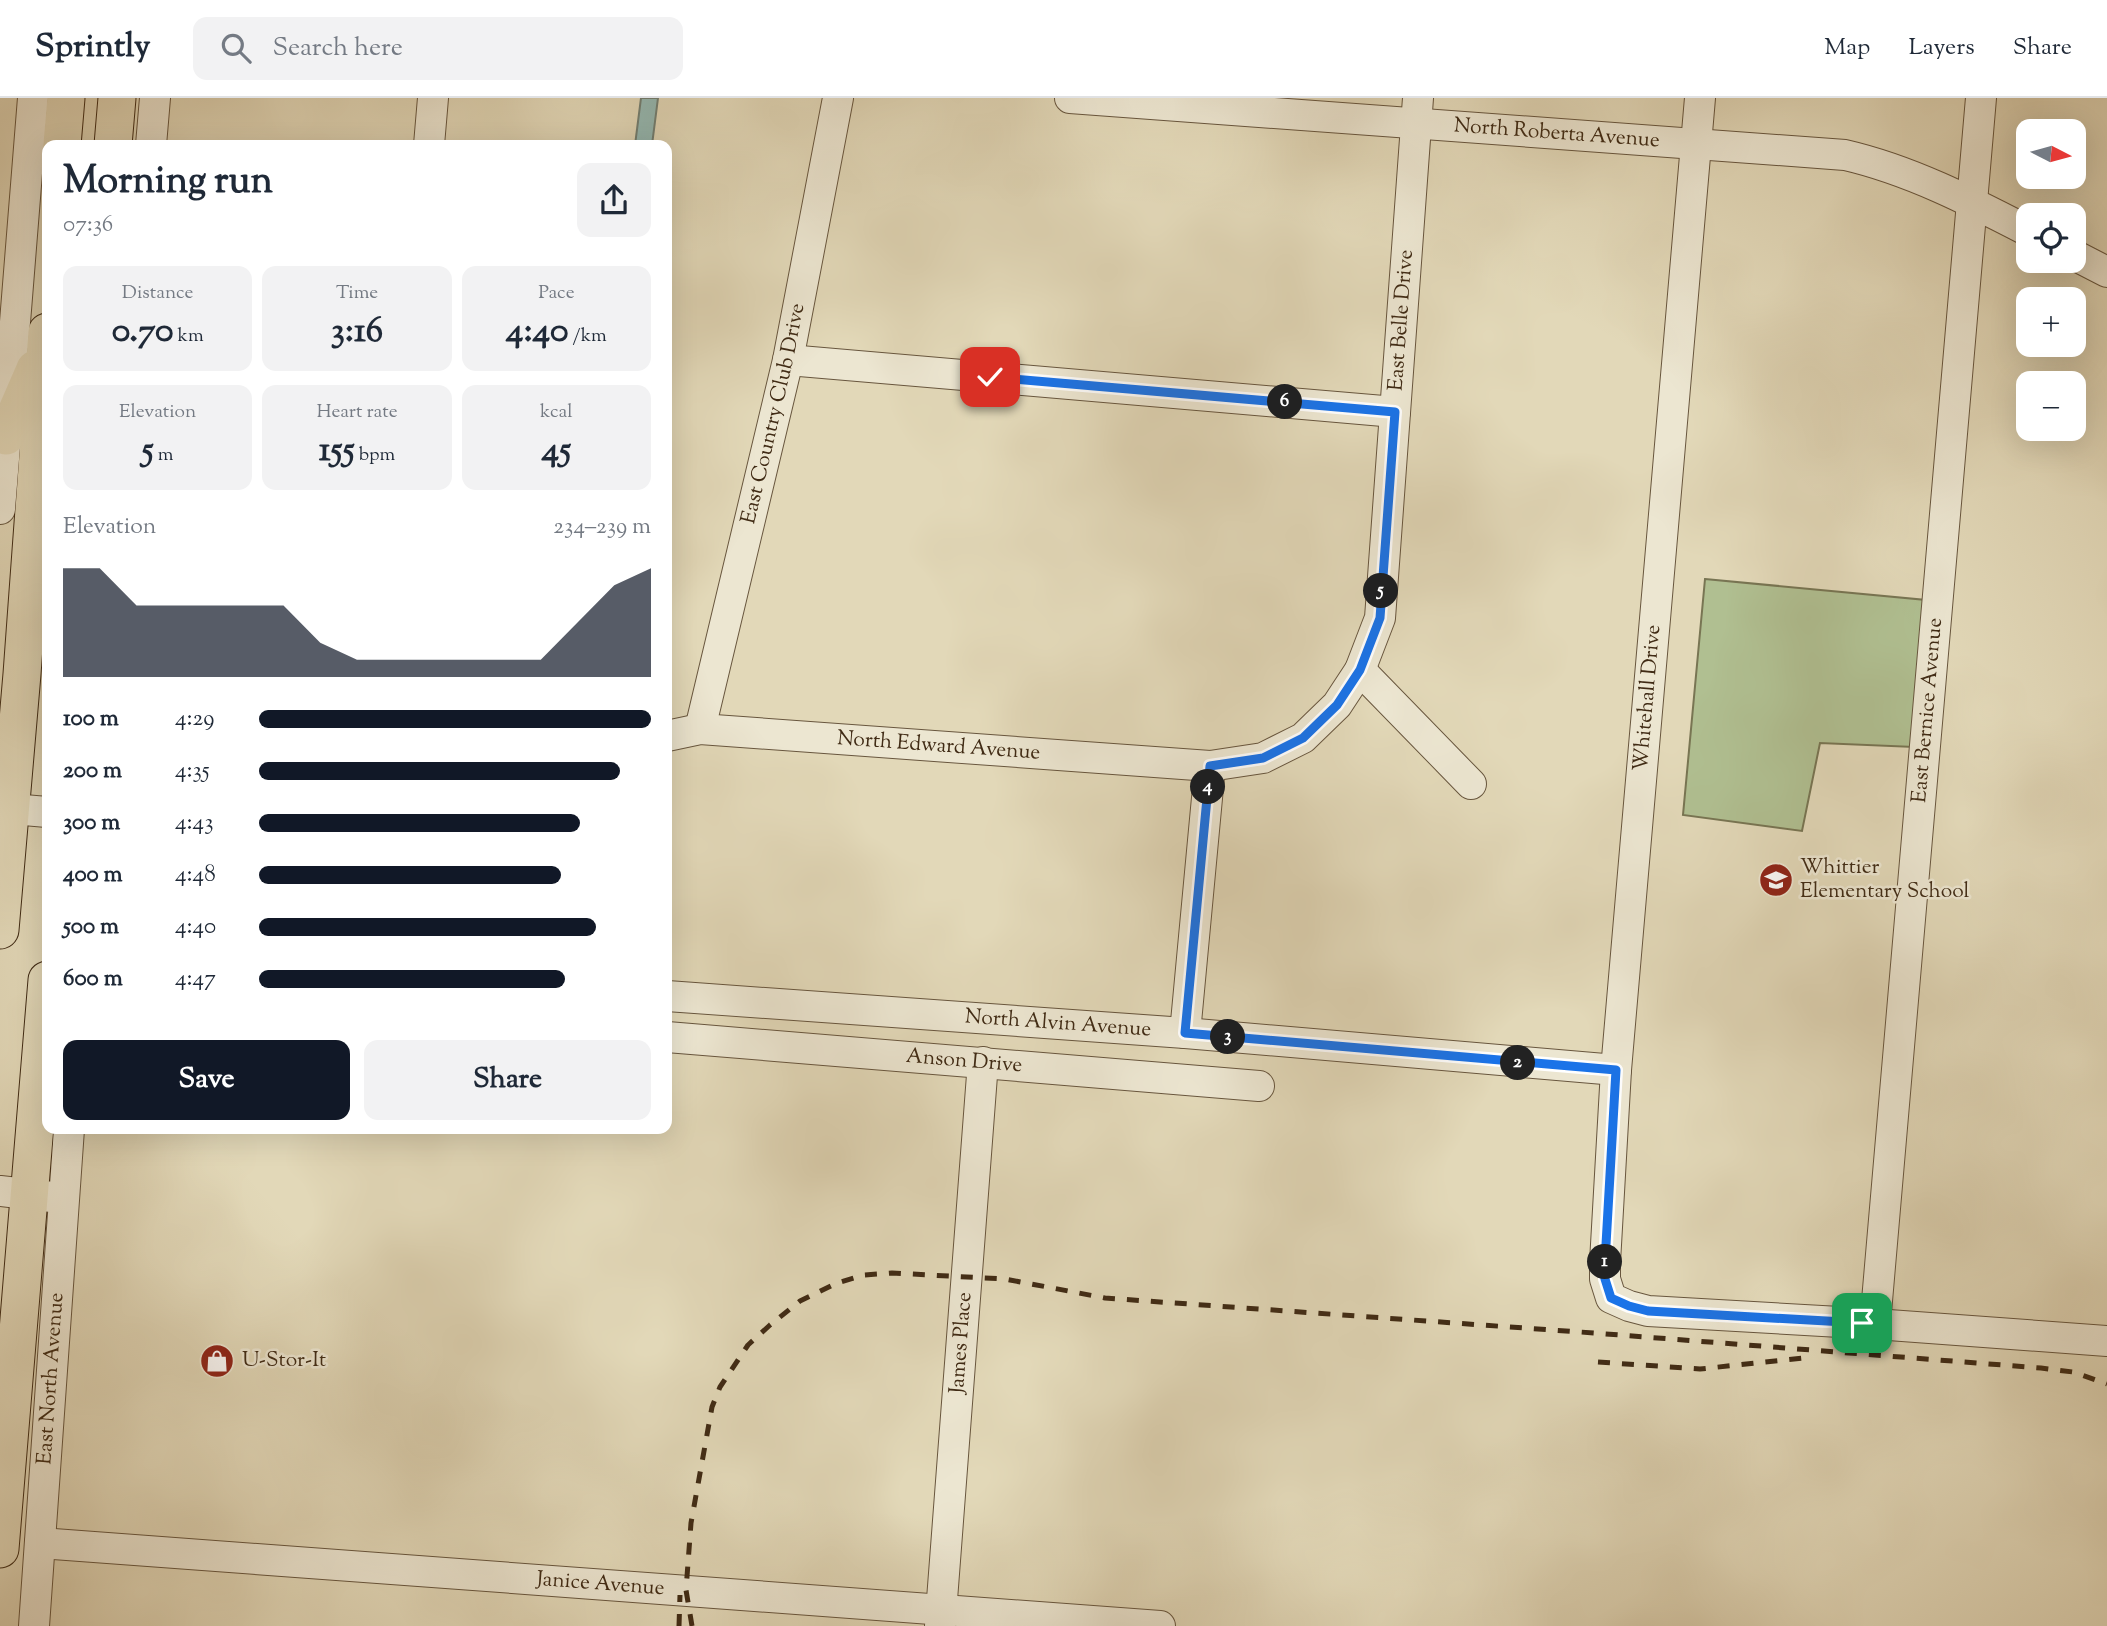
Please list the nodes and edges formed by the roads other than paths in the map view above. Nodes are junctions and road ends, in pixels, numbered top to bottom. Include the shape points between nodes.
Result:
1 (33, 98) edge
2 (66, 98) edge
3 (117, 98) edge
4 (155, 98) edge
5 (433, 98) edge
6 (838, 98) edge
7 (1070, 98) edge
8 (1700, 98) edge
9 (1981, 98) edge
10 (1417, 111) edge
11 (62, 140) edge
12 (113, 140) edge
13 (151, 140) edge
14 (429, 140) edge
15 (1696, 144) junction
16 (1972, 202) junction
17 (2016, 225) edge
18 (2086, 261) edge
19 (2107, 272) edge
20 (42, 351) edge
21 (789, 360) junction
22 (42, 406) edge
23 (1395, 412) junction
24 (6, 436) junction
25 (0, 509) edge
26 (1360, 670) junction
27 (700, 729) junction
28 (672, 735) edge
29 (1210, 766) junction
30 (1471, 784) dead end
31 (5, 808) edge
32 (42, 812) edge
33 (0, 930) edge
34 (672, 996) edge
35 (1185, 1033) junction
36 (672, 1037) edge
37 (42, 1046) edge
38 (984, 1062) junction
39 (1616, 1070) junction
40 (1259, 1086) dead end
41 (66, 1134) edge
42 (31, 1194) edge
43 (1875, 1324) junction
44 (2107, 1341) edge
45 (40, 1543) junction
46 (0, 1549) edge
47 (941, 1618) edge
48 (34, 1626) edge
49 (1160, 1626) edge

1 - 24 street
2 - 11 main road
3 - 12 main road
4 - 13 street
5 - 14 street
6 - 21 street, East Country Club Drive
7 - 10 street, North Roberta Avenue
8 - 15 street, Whitehall Drive
9 - 16 street, East Bernice Avenue
10 - 15 street, North Roberta Avenue
10 - 23 street, East Belle Drive
15 - 16 street, North Roberta Avenue via 1845,155 1880,163
15 - 39 street, Whitehall Drive
16 - 17 street, North Roberta Avenue
16 - 43 street, East Bernice Avenue
18 - 19 street
20 - 24 main road
21 - 23 street
21 - 27 street, East Country Club Drive
22 - 31 main road via 22,674
23 - 26 street, East Belle Drive via 1380,618
24 - 25 street
26 - 29 street, East Belle Drive via 1337,705 1303,738 1263,758
26 - 30 street
27 - 28 street, North Edward Avenue
27 - 29 street, North Edward Avenue
29 - 35 street
31 - 32 street
31 - 33 main road
34 - 35 street, North Alvin Avenue
35 - 39 street, North Alvin Avenue
36 - 38 street, Anson Drive
37 - 42 main road, East North Avenue
38 - 40 street, Anson Drive
38 - 47 street, James Place
39 - 43 street, Whitehall Drive via 1605,1262 1611,1298 1648,1311
41 - 42 street, East North Avenue
42 - 45 street, East North Avenue
42 - 46 main road, East North Avenue
43 - 44 street
45 - 47 street, Janice Avenue
45 - 48 street, East North Avenue
47 - 49 street, Janice Avenue

